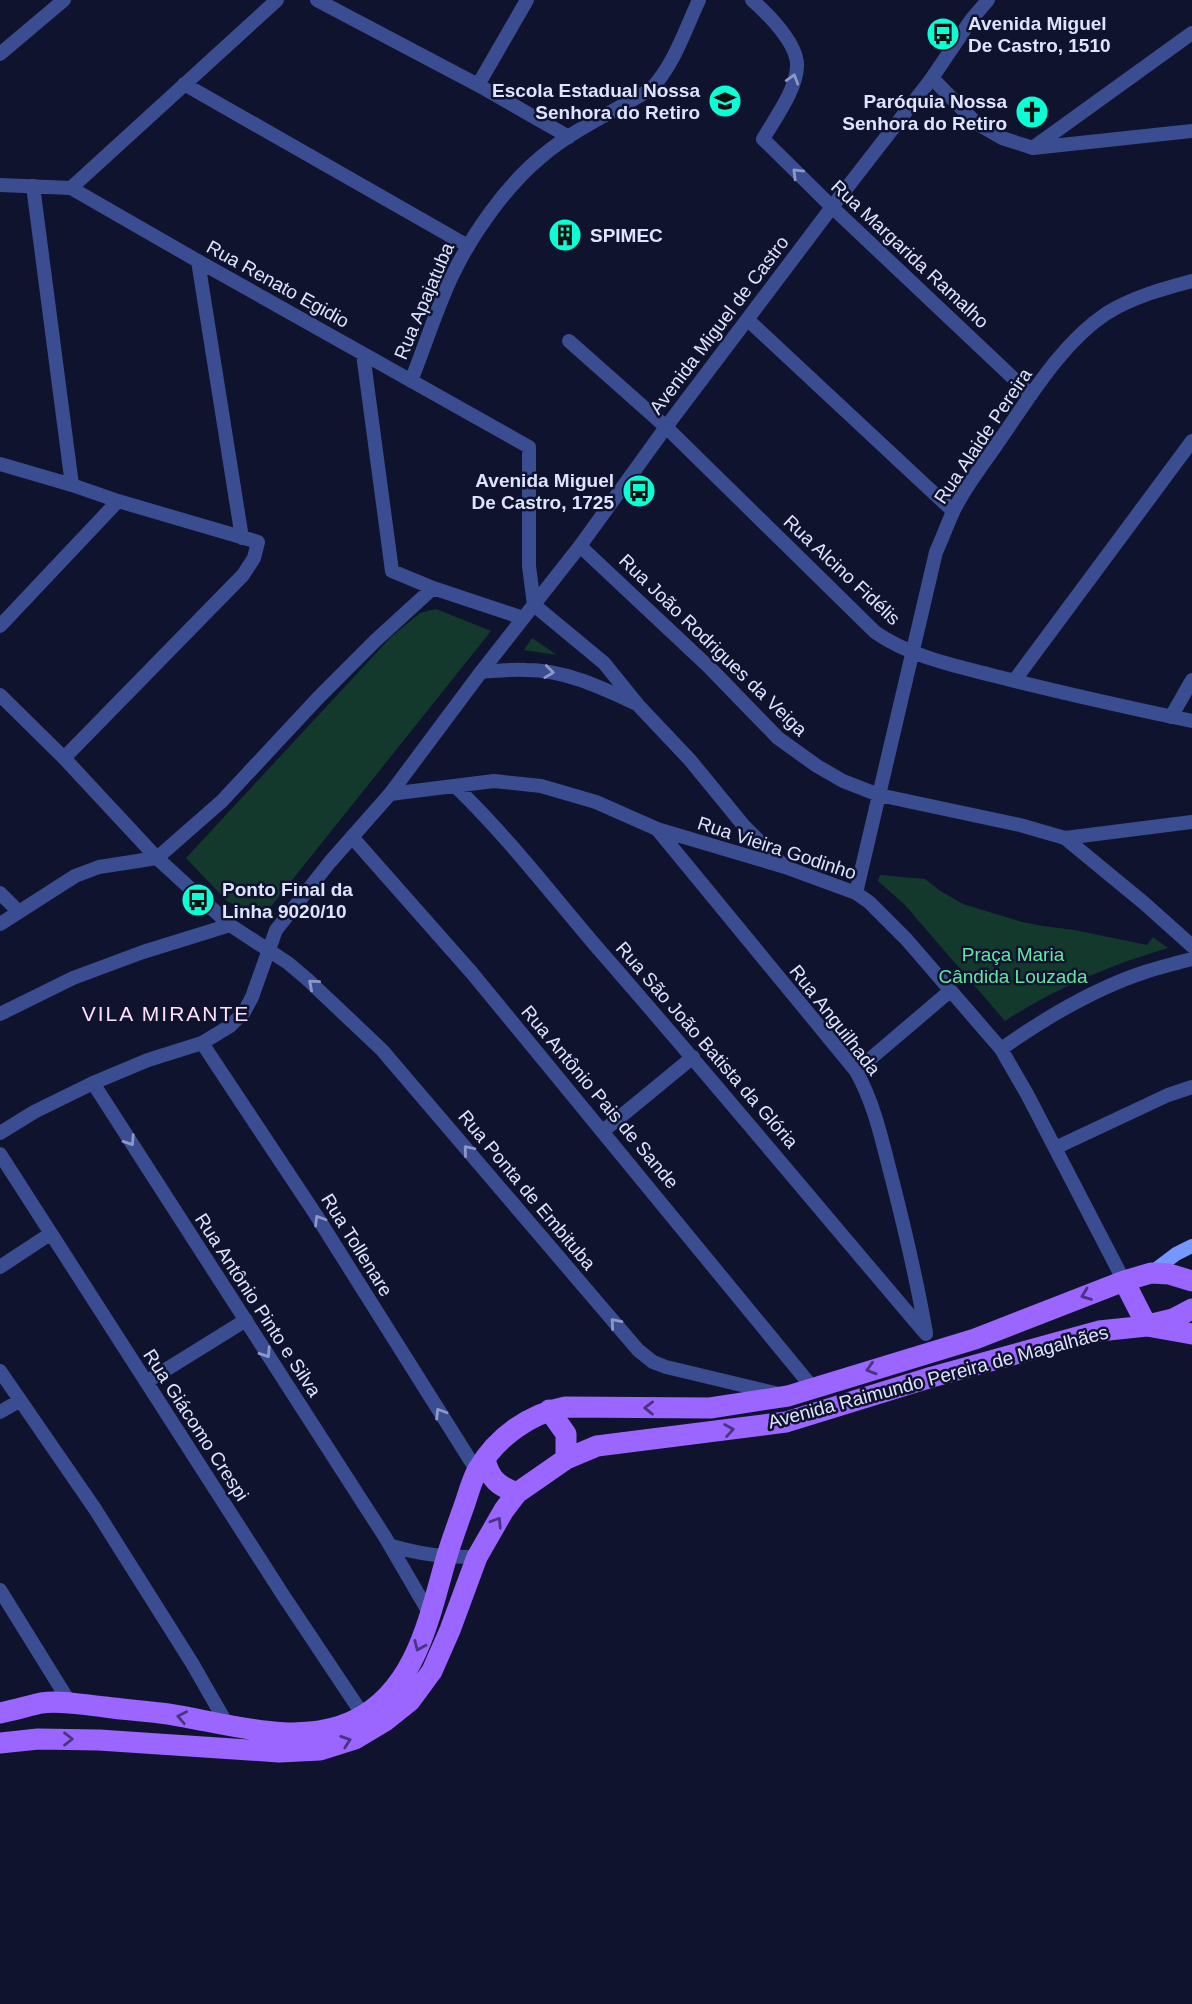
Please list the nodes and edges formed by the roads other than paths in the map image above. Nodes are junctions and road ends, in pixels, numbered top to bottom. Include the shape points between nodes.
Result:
1 (64, 0) edge
2 (277, 0) edge
3 (317, 0) edge
4 (527, 0) edge
5 (699, 0) edge
6 (752, 0) edge
7 (988, 0) edge
8 (1192, 33) edge
9 (0, 54) edge
10 (932, 78) junction
11 (184, 84) junction
12 (478, 85) junction
13 (1192, 131) edge
14 (569, 136) junction
15 (1033, 148) junction
16 (0, 185) edge
17 (33, 186) junction
18 (71, 188) junction
19 (832, 207) junction
20 (468, 246) junction
21 (198, 261) junction
22 (1192, 281) edge
23 (748, 320) junction
24 (569, 341) dead end
25 (363, 354) junction
26 (411, 381) junction
27 (1031, 395) junction
28 (666, 427) junction
29 (1192, 442) edge
30 (0, 464) edge
31 (72, 485) junction
32 (118, 501) junction
33 (953, 511) junction
34 (242, 538) junction
35 (580, 546) junction
36 (433, 588) junction
37 (534, 605) junction
38 (523, 618) junction
39 (0, 626) edge
40 (913, 653) junction
41 (481, 672) junction
42 (1192, 680) edge
43 (1014, 681) junction
44 (0, 695) edge
45 (638, 705) junction
46 (1171, 717) junction
47 (1192, 721) edge
48 (64, 758) junction
49 (454, 786) junction
50 (390, 794) junction
51 (879, 795) junction
52 (1192, 822) edge
53 (657, 829) junction
54 (352, 836) junction
55 (1065, 838) junction
56 (157, 858) junction
57 (785, 867) junction
58 (0, 892) edge
59 (856, 894) junction
60 (19, 912) junction
61 (0, 924) edge
62 (230, 925) junction
63 (1192, 946) edge
64 (269, 950) junction
65 (1192, 959) edge
66 (950, 991) junction
67 (0, 1014) edge
68 (202, 1043) junction
69 (1001, 1049) junction
70 (692, 1057) junction
71 (856, 1071) junction
72 (93, 1083) junction
73 (1192, 1087) edge
74 (603, 1131) junction
75 (0, 1133) edge
76 (1055, 1148) junction
77 (0, 1154) edge
78 (50, 1234) junction
79 (1192, 1246) edge
80 (0, 1267) edge
81 (1151, 1273) junction
82 (1124, 1281) junction
83 (1192, 1281) edge
84 (1192, 1309) edge
85 (246, 1320) junction
86 (1147, 1325) junction
87 (1192, 1335) edge
88 (930, 1342) junction
89 (0, 1371) edge
90 (146, 1382) junction
91 (812, 1387) junction
92 (788, 1396) junction
93 (19, 1401) junction
94 (549, 1410) junction
95 (0, 1412) edge
96 (566, 1460) junction
97 (481, 1465) junction
98 (517, 1493) junction
99 (392, 1546) junction
100 (446, 1557) junction
101 (477, 1557) junction
102 (0, 1590) edge
103 (431, 1616) junction
104 (70, 1703) junction
105 (0, 1713) edge
106 (363, 1716) junction
107 (228, 1726) junction
108 (0, 1743) edge

1 - 9 street
2 - 11 street
3 - 12 street
4 - 12 street
5 - 14 street, Rua Apajatuba via 671,60 651,89
19 -> 6 street, Rua Margarida Ramalho via 763,139 796,77 797,65 787,39
7 - 10 street, Avenida Miguel de Castro
8 - 15 street
10 - 15 street via 976,123
10 - 19 street, Avenida Miguel de Castro
11 - 18 street
11 - 20 street
12 - 14 street
13 - 15 street
14 - 20 street, Rua Apajatuba via 527,169
16 - 17 street, Rua Renato Egidio
17 - 18 street, Rua Renato Egidio
17 - 31 street
18 - 21 street, Rua Renato Egidio
19 - 23 street, Avenida Miguel de Castro
19 - 27 street, Rua Margarida Ramalho
20 - 26 street, Rua Apajatuba
21 - 25 street, Rua Renato Egidio
21 - 34 street
22 - 27 street, Rua Alaide Pereira via 1148,293 1105,314 1067,348
23 - 28 street, Avenida Miguel de Castro
23 - 33 street
24 - 28 street, Rua Alcino Fidélis
25 - 26 street, Rua Renato Egidio
25 - 36 street, Rua Apajatuba via 392,571
26 - 37 street, Rua Renato Egidio via 529,447 529,566
27 - 33 street, Rua Alaide Pereira
28 - 35 street, Avenida Miguel de Castro
28 - 40 street, Rua Alcino Fidélis via 875,632
29 - 43 street
30 - 31 street
31 - 32 street
32 - 34 street
32 - 39 street
33 - 40 street, Rua Alaide Pereira via 936,552
34 - 48 street via 258,542 243,575
35 - 37 street, Avenida Miguel de Castro
35 - 51 street, Rua João Rodrigues da Veiga via 778,738 843,781
36 - 38 street
36 - 56 street via 318,698 222,801
37 - 38 street, Avenida Miguel de Castro
37 - 45 street via 604,663
38 - 41 street, Avenida Miguel de Castro
40 - 43 street, Rua Alcino Fidélis
40 - 51 street, Rua Alaide Pereira
41 -> 45 street via 562,674
41 - 50 street, Avenida Miguel de Castro
42 - 46 street
43 - 46 street, Rua Alcino Fidélis
44 - 48 street, Rua Ponta de Embituba
45 - 57 street
46 - 47 street, Rua Alcino Fidélis
48 - 56 street, Rua Ponta de Embituba
49 - 50 street, Rua Vieira Godinho
49 - 53 street, Rua Vieira Godinho via 494,781 541,786 596,802
49 - 70 street, Rua São João Batista da Glória via 512,844
50 - 54 street, Avenida Miguel de Castro
51 - 55 street, Rua João Rodrigues da Veiga
51 - 59 street, Rua Alaide Pereira
52 - 55 street
53 - 57 street, Rua Vieira Godinho
53 - 71 street, Rua Anguilhada
54 - 64 street, Avenida Miguel de Castro via 276,930
54 - 74 street, Rua Antônio Pais de Sande
55 - 63 street, Rua João Rodrigues da Veiga
56 - 60 street via 99,867 75,876
56 - 62 street, Rua Ponta de Embituba
57 - 59 street, Rua Vieira Godinho
58 - 60 street
59 - 66 street, Rua Vieira Godinho via 907,940
60 - 61 street
62 - 64 street, Rua Ponta de Embituba
62 - 67 street via 74,978
64 - 68 street, Avenida Miguel de Castro via 244,1012
92 -> 64 street, Rua Ponta de Embituba via 666,1367 638,1350 382,1050
65 - 69 street via 1092,994
66 - 69 street, Rua Vieira Godinho
66 - 71 street
68 - 72 street, Avenida Miguel de Castro
97 -> 68 street, Rua Tollenare
69 - 76 street, Rua Vieira Godinho
70 - 74 street
70 - 88 street, Rua São João Batista da Glória
71 - 88 street, Rua Anguilhada via 877,1122
72 - 75 street, Avenida Miguel de Castro
72 -> 85 street, Rua Antônio Pinto e Silva
73 - 76 street
74 - 91 street, Rua Antônio Pais de Sande
76 - 82 street, Rua Vieira Godinho
77 - 78 street, Rua Giácomo Crespi
78 - 80 street
78 - 90 street, Rua Giácomo Crespi
79 - 81 main road
81 - 82 main road, Avenida Raimundo Pereira de Magalhães
81 - 83 main road, Avenida Raimundo Pereira de Magalhães
82 - 86 main road
82 -> 88 main road, Avenida Raimundo Pereira de Magalhães via 975,1339
84 - 86 main road
85 - 90 street
85 -> 99 street, Rua Antônio Pinto e Silva
86 - 87 main road, Avenida Raimundo Pereira de Magalhães
96 -> 86 main road, Avenida Raimundo Pereira de Magalhães via 597,1446 786,1422 1099,1331
88 -> 91 main road, Avenida Raimundo Pereira de Magalhães
89 - 93 street
90 - 106 street, Rua Giácomo Crespi
91 - 92 main road, Avenida Raimundo Pereira de Magalhães
92 -> 94 main road, Avenida Raimundo Pereira de Magalhães via 710,1408
93 - 95 street
93 - 107 street via 102,1521
94 - 96 main road via 566,1434
94 - 97 main road, Avenida Raimundo Pereira de Magalhães via 507,1434
96 - 98 main road, Avenida Raimundo Pereira de Magalhães
97 - 98 main road via 498,1485
97 - 100 main road, Avenida Raimundo Pereira de Magalhães
101 -> 98 main road, Avenida Raimundo Pereira de Magalhães
99 - 100 street
99 - 103 street, Rua Antônio Pinto e Silva
100 - 101 street
100 - 103 main road, Avenida Raimundo Pereira de Magalhães
108 -> 101 main road, Avenida Raimundo Pereira de Magalhães via 99,1740 279,1752 320,1749 355,1739 410,1701 432,1671
102 - 104 street
103 -> 106 main road, Avenida Raimundo Pereira de Magalhães via 394,1690
104 - 105 main road, Avenida Raimundo Pereira de Magalhães via 43,1703
107 -> 104 main road, Avenida Raimundo Pereira de Magalhães
106 - 107 main road, Avenida Raimundo Pereira de Magalhães via 327,1729 295,1732

